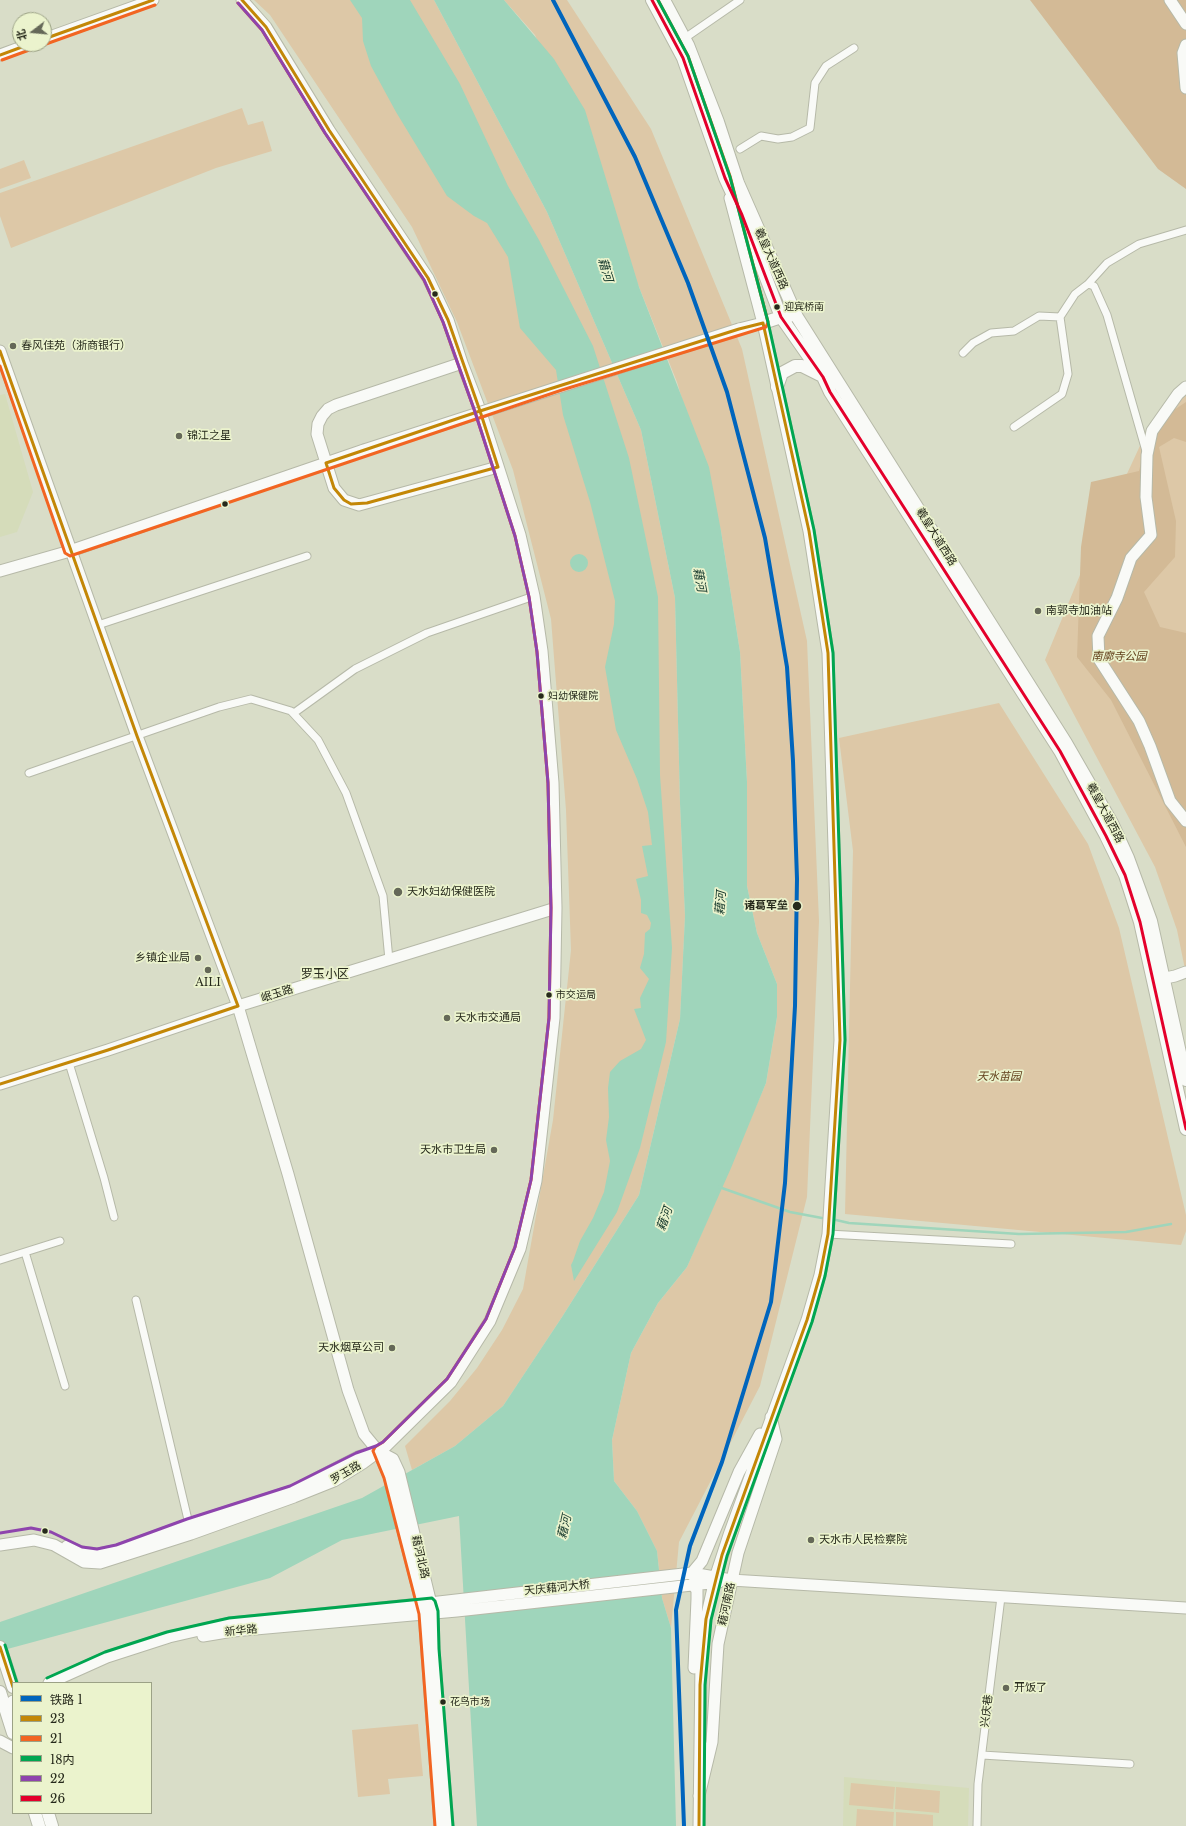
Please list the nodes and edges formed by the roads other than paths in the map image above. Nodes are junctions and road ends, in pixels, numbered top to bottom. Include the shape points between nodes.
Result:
1 (153, 0) edge
2 (242, 0) edge
3 (652, 0) edge
4 (664, 0) edge
5 (740, 0) edge
6 (1170, 0) edge
7 (1186, 24) edge
8 (52, 36) edge
9 (685, 38) junction
10 (1186, 45) edge
11 (854, 48) dead end
12 (12, 51) edge
13 (0, 55) edge
14 (1186, 88) edge
15 (740, 149) dead end
16 (725, 178) junction
17 (1186, 230) edge
18 (1088, 284) junction
19 (781, 316) junction
20 (1060, 316) junction
21 (797, 317) junction
22 (763, 323) junction
23 (0, 351) edge
24 (963, 353) dead end
25 (462, 363) junction
26 (823, 377) junction
27 (777, 387) junction
28 (1186, 387) edge
29 (1014, 426) dead end
30 (1147, 455) junction
31 (326, 463) junction
32 (498, 467) junction
33 (70, 551) junction
34 (307, 556) dead end
35 (0, 571) edge
36 (534, 596) junction
37 (98, 625) junction
38 (294, 713) junction
39 (137, 736) junction
40 (30, 773) dead end
41 (1186, 821) edge
42 (556, 908) junction
43 (389, 960) junction
44 (1186, 972) edge
45 (1158, 980) junction
46 (238, 1006) junction
47 (69, 1063) junction
48 (1186, 1080) edge
49 (0, 1084) edge
50 (1186, 1129) edge
51 (114, 1218) dead end
52 (828, 1234) junction
53 (60, 1241) dead end
54 (1011, 1244) dead end
55 (25, 1252) junction
56 (0, 1260) edge
57 (136, 1300) dead end
58 (65, 1386) dead end
59 (771, 1417) junction
60 (378, 1451) junction
61 (189, 1524) junction
62 (0, 1538) edge
63 (0, 1545) edge
64 (717, 1572) dead end
65 (692, 1579) junction
66 (731, 1580) junction
67 (713, 1588) dead end
68 (1001, 1597) junction
69 (427, 1608) junction
70 (1186, 1608) edge
71 (0, 1647) edge
72 (51, 1682) edge
73 (68, 1682) edge
74 (12, 1684) edge
75 (0, 1692) edge
76 (8, 1706) edge
77 (12, 1728) edge
78 (0, 1741) edge
79 (12, 1747) edge
80 (982, 1755) junction
81 (1130, 1764) dead end
82 (701, 1766) junction
83 (699, 1796) junction
84 (35, 1814) edge
85 (48, 1814) edge
86 (38, 1826) edge
87 (52, 1826) edge
88 (440, 1826) edge
89 (448, 1826) edge
90 (699, 1826) edge
91 (977, 1826) edge

1 - 8 main road
2 - 25 main road via 266,27 329,130 428,278 448,320
3 - 16 main road, 羲皇大道西路 via 684,58
4 - 9 main road, 羲皇大道西路
5 - 9 street
6 - 7 main road
9 - 21 main road, 羲皇大道西路 via 718,122 738,183
10 - 14 main road via 1183,53
11 - 15 street via 826,66 815,83 810,128 792,137 778,140 760,136
12 - 13 main road
16 - 19 main road, 羲皇大道西路
16 - 22 main road, 藉河南路
17 - 18 street via 1139,244 1107,263
18 - 20 street via 1075,294
18 - 30 street via 1094,286 1107,314
19 - 21 main road
19 - 22 main road
19 - 26 main road, 羲皇大道西路
20 - 24 street via 1039,316 1014,331 991,333 973,343
20 - 29 street via 1068,374 1062,394
21 - 45 main road, 羲皇大道西路 via 1066,743 1112,823 1151,921
22 - 27 main road, 藉河南路
22 - 31 main road, bridge via 560,385
23 - 33 main road, 藉河北路
25 - 31 main road via 328,409 318,424 317,434
25 - 32 main road
26 - 27 main road via 802,366 795,366 782,373
26 - 45 main road, 羲皇大道西路 via 1060,751 1124,875
27 - 52 main road, 藉河南路 via 809,531 828,653 840,1040
28 - 30 main road via 1178,394 1152,432
30 - 41 main road via 1146,497 1151,535 1131,558 1117,598 1098,636 1099,659 1139,721 1170,801
31 - 32 main road via 338,495 359,505
31 - 33 main road
32 - 36 main road via 520,536
33 - 35 main road
33 - 37 main road, 藉河北路
34 - 37 street
36 - 38 street via 427,632 355,669
36 - 42 main road via 542,651 553,783
37 - 39 main road, 藉河北路
38 - 39 street via 251,699 219,707
38 - 43 street via 318,740 346,794 383,896
39 - 40 street
39 - 46 main road, 藉河北路
42 - 43 main road, 岷玉路
42 - 60 main road via 553,1026 536,1181 520,1249 490,1321 451,1382
43 - 46 main road, 岷玉路
44 - 45 main road
45 - 48 main road, 羲皇大道西路
45 - 50 main road, 羲皇大道西路
46 - 47 main road, 岷玉路
46 - 60 main road, 藉河北路 via 348,1390 364,1434
47 - 49 main road, 岷玉路
47 - 51 street
52 - 54 street
52 - 59 main road, 藉河南路 via 807,1320
53 - 55 street
55 - 56 street
55 - 58 street
57 - 61 street
59 - 64 main road, 藉河南路
59 - 65 main road, 藉河南路 via 749,1451
59 - 66 main road, 藉河南路 via 776,1439
60 - 61 main road, 罗玉路 via 358,1457 292,1491
60 - 63 main road, 罗玉路 via 334,1481 191,1534 100,1563 84,1562 54,1545 34,1540
60 - 69 main road, 藉河北路 via 394,1474
61 - 62 main road, 罗玉路 via 117,1550 98,1554 81,1552 49,1537 30,1533
65 - 66 main road, 天庆藉河大桥
65 - 69 main road, 天庆藉河大桥 via 457,1599
65 - 69 main road, 天庆藉河大桥 via 457,1611
65 - 82 main road, 藉河南路 via 697,1590 694,1649 695,1745
66 - 68 main road, 天庆藉河大桥
66 - 83 main road, 藉河南路 via 718,1644 712,1742
67 - 82 main road, 藉河南路 via 706,1619 701,1663
68 - 70 main road, 天庆藉河大桥
68 - 80 street, 兴庆巷
69 - 72 main road, 新华路 via 230,1623 169,1637 114,1654
69 - 73 main road, 新华路 via 394,1617 233,1631 168,1642 112,1662
69 - 88 main road, 藉河北路
69 - 89 main road, 藉河北路 via 434,1648
71 - 74 main road
75 - 76 main road
76 - 77 main road
78 - 79 main road
80 - 81 street
80 - 91 street, 兴庆巷
82 - 83 main road, 藉河南路
83 - 90 main road, 藉河南路
84 - 86 main road
85 - 87 main road

